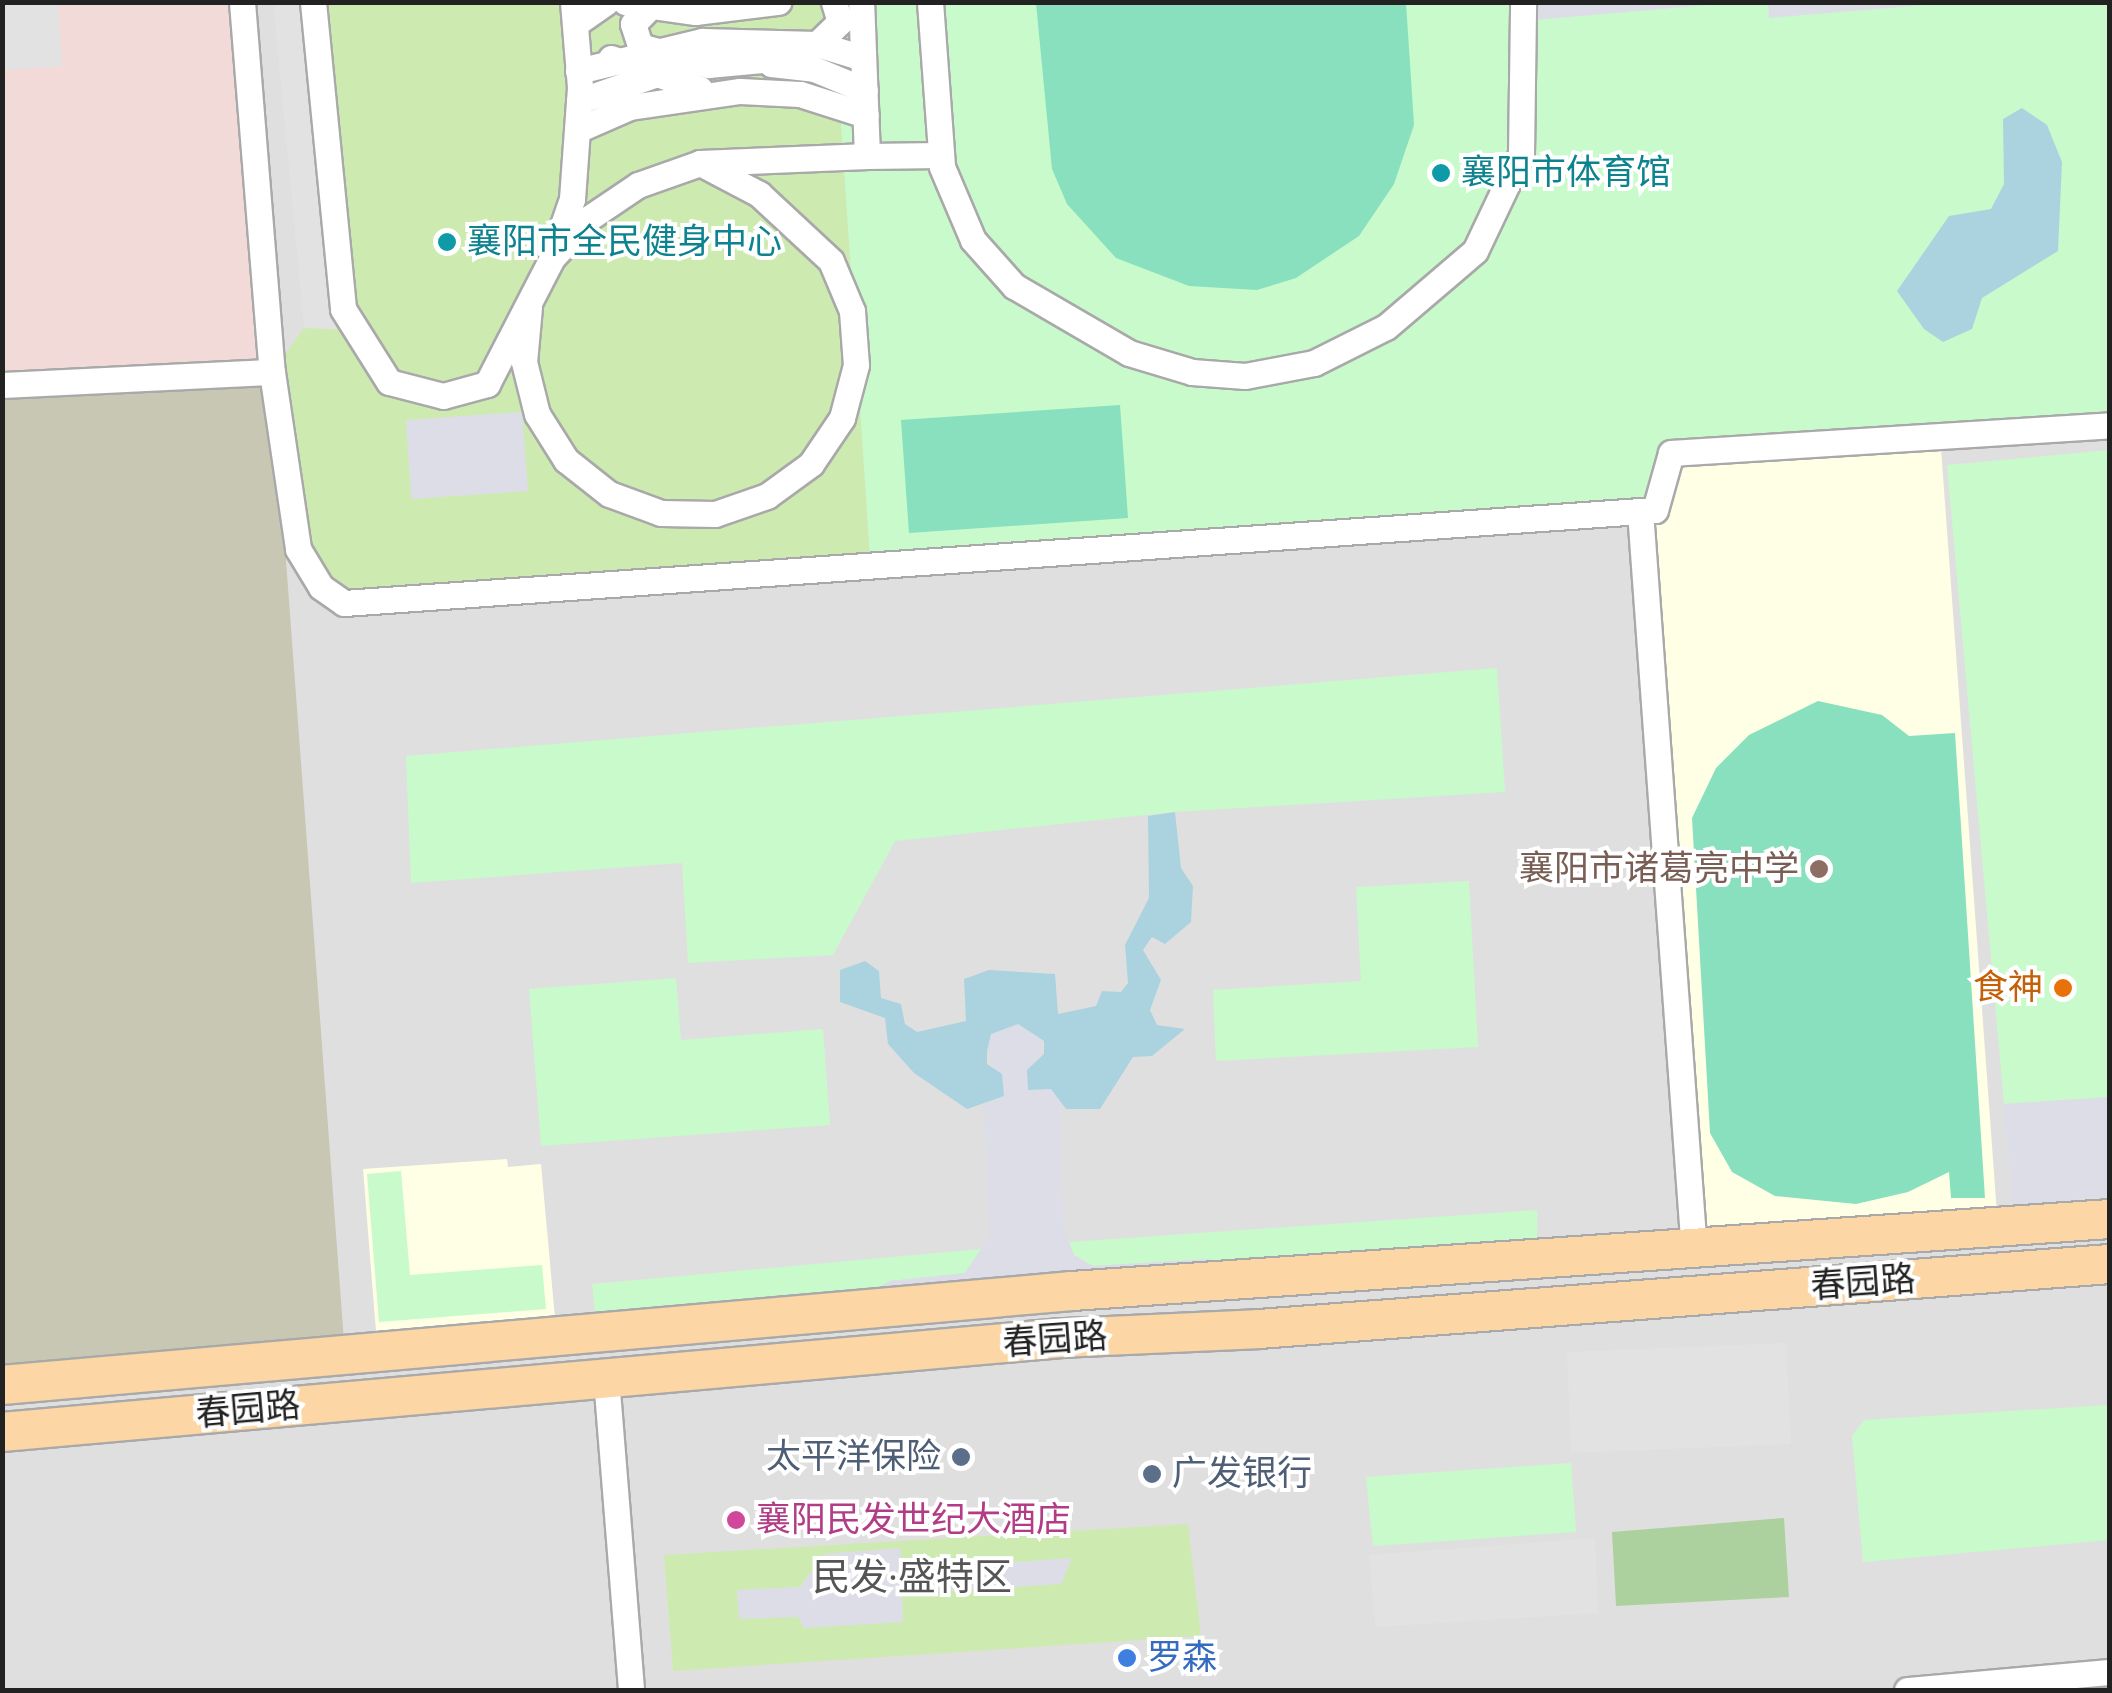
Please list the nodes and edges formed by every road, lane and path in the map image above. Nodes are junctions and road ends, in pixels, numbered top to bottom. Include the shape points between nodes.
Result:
1 (242, 2) edge
2 (313, 2) edge
3 (606, 2) edge
4 (778, 2) edge
5 (834, 2) edge
6 (861, 2) edge
7 (930, 2) edge
8 (1523, 2) edge
9 (642, 4) edge
10 (574, 22) edge
11 (858, 51) junction
12 (816, 57) junction
13 (616, 60) junction
14 (651, 63) junction
15 (578, 71) junction
16 (727, 92) junction
17 (578, 101) junction
18 (866, 102) junction
19 (577, 130) junction
20 (867, 156) junction
21 (941, 156) junction
22 (700, 162) junction
23 (552, 258) junction
24 (530, 308) junction
25 (272, 372) junction
26 (2, 385) edge
27 (2110, 425) edge
28 (1640, 511) junction
29 (2110, 1219) edge
30 (1694, 1252) junction
31 (2110, 1264) edge
32 (606, 1378) junction
33 (2, 1385) edge
34 (2, 1432) edge
35 (2110, 1672) edge
36 (632, 1690) edge
37 (1907, 1690) edge

1 - 25 street
2 - 24 street via 343,309 389,382 443,396 487,384
3 - 10 street
4 - 9 street via 709,11
5 - 12 street via 840,22
6 - 11 street
7 - 21 street
8 - 21 street via 1521,154 1475,251 1386,327 1314,362 1244,376 1192,372 1128,353 1066,322 1014,286 973,240
9 - 14 street via 632,35
10 - 13 street
10 - 15 street
11 - 12 street
11 - 18 street
12 - 14 street via 708,66
12 - 14 street via 744,39
12 - 16 street
12 - 18 street
13 - 14 street
13 - 15 street
14 - 16 street
14 - 17 street
15 - 17 street
16 - 18 street
16 - 19 street via 630,107
17 - 19 street
18 - 20 street
19 - 23 street via 572,199
20 - 21 street
20 - 22 street
22 - 23 street via 638,184 589,218
22 - 24 street via 794,220 830,261 852,311 856,366 842,418 811,464 767,496 715,514 660,512 609,494 566,460 537,414 524,362
23 - 24 street
25 - 26 street
25 - 28 street via 298,549 321,587 344,604
27 - 28 street via 1671,453 1655,510
28 - 30 street
29 - 30 main road, 春园路
30 - 33 main road, 春园路 via 1072,1290
31 - 32 main road, 春园路 via 1062,1338
32 - 34 main road, 春园路
32 - 36 street
35 - 37 street

